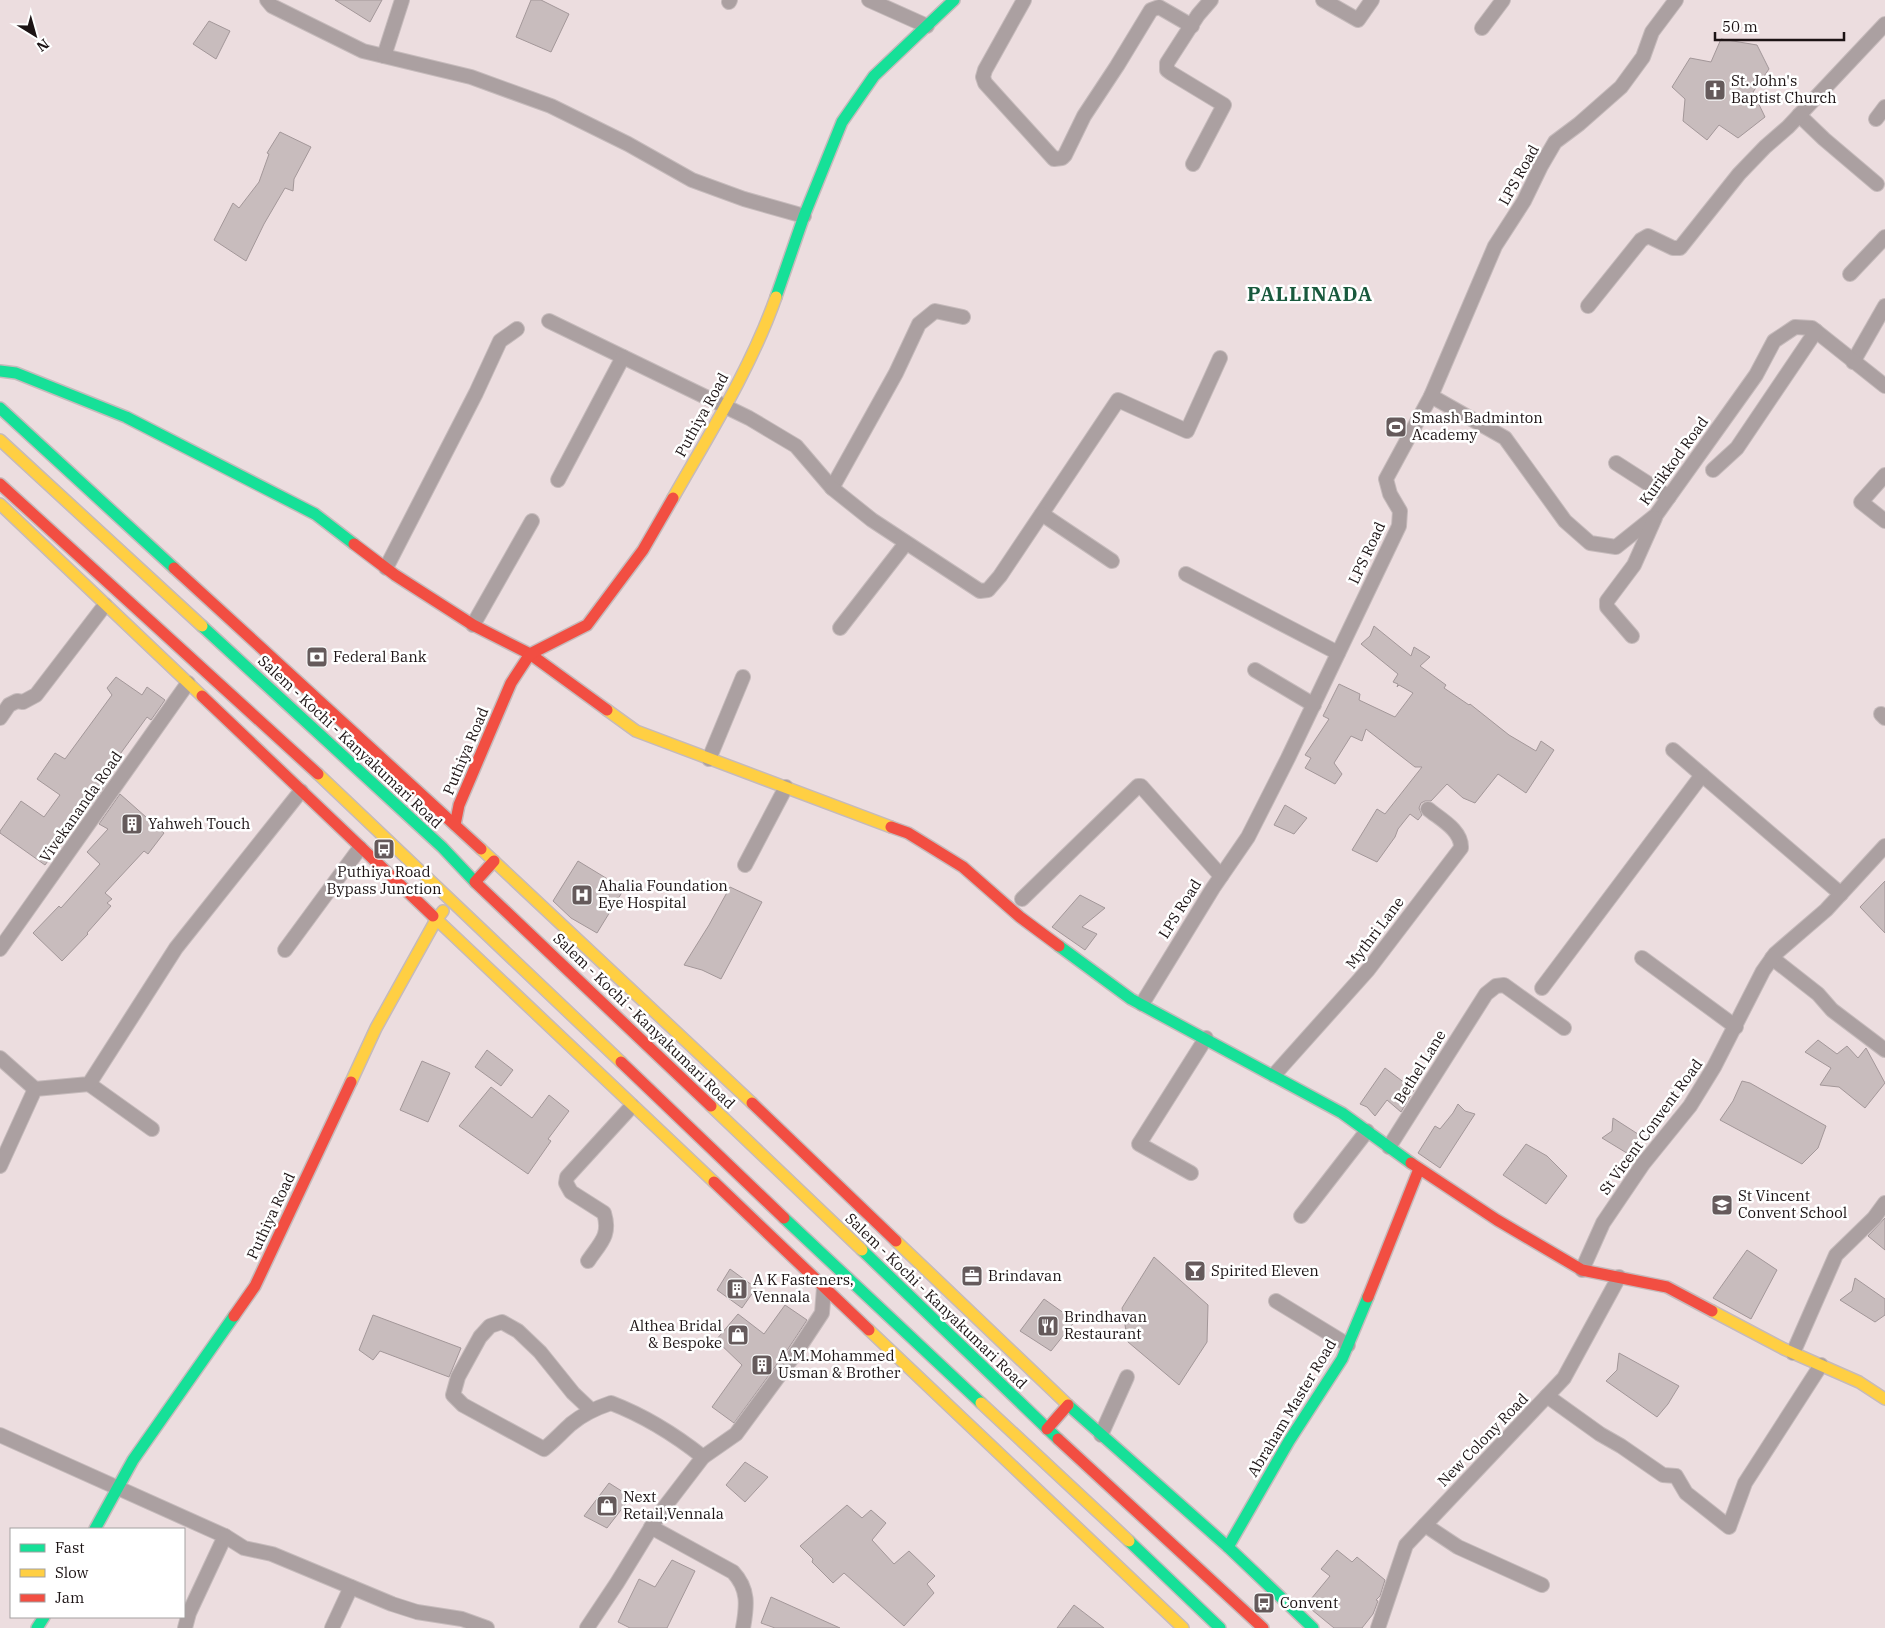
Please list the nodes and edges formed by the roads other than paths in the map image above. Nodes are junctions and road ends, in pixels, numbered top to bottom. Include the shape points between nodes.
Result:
1 (267, 0) edge
2 (402, 0) edge
3 (869, 0) edge
4 (954, 0) edge
5 (1024, 0) edge
6 (1211, 0) edge
7 (1323, 0) edge
8 (1372, 0) edge
9 (1503, 0) edge
10 (1676, 0) edge
11 (1885, 24) edge
12 (927, 26) junction
13 (1192, 26) junction
14 (1482, 28) dead end
15 (384, 56) junction
16 (1885, 107) edge
17 (1799, 115) junction
18 (1876, 120) dead end
19 (1193, 164) dead end
20 (1877, 184) dead end
21 (804, 216) junction
22 (1885, 238) edge
23 (1850, 274) dead end
24 (1588, 306) dead end
25 (1885, 306) edge
26 (963, 317) dead end
27 (549, 321) dead end
28 (517, 329) dead end
29 (1816, 331) junction
30 (623, 356) junction
31 (1220, 358) dead end
32 (1853, 362) junction
33 (0, 371) edge
34 (1885, 386) edge
35 (1431, 396) junction
36 (726, 406) junction
37 (0, 408) edge
38 (0, 440) edge
39 (1616, 463) dead end
40 (1713, 470) dead end
41 (1885, 475) edge
42 (558, 480) dead end
43 (0, 484) edge
44 (832, 488) junction
45 (1669, 497) junction
46 (0, 504) edge
47 (1042, 514) junction
48 (1656, 515) junction
49 (532, 521) dead end
50 (1885, 521) edge
51 (906, 543) junction
52 (1112, 561) dead end
53 (386, 568) junction
54 (1186, 574) dead end
55 (106, 605) junction
56 (473, 625) junction
57 (840, 628) dead end
58 (1632, 636) dead end
59 (1338, 653) junction
60 (530, 654) junction
61 (1255, 670) dead end
62 (744, 677) dead end
63 (188, 683) junction
64 (1314, 705) junction
65 (0, 718) edge
66 (1673, 750) dead end
67 (709, 758) junction
68 (1702, 775) junction
69 (786, 787) junction
70 (301, 792) junction
71 (1428, 809) dead end
72 (455, 825) junction
73 (1885, 846) edge
74 (360, 848) junction
75 (494, 861) junction
76 (745, 865) dead end
77 (1221, 876) junction
78 (475, 882) junction
79 (1841, 894) junction
80 (1022, 899) dead end
81 (450, 901) junction
82 (436, 920) junction
83 (0, 949) edge
84 (285, 950) dead end
85 (1642, 958) dead end
86 (1772, 958) junction
87 (1542, 988) dead end
88 (1142, 1004) junction
89 (1736, 1027) junction
90 (1564, 1028) dead end
91 (1206, 1038) junction
92 (1885, 1050) edge
93 (0, 1058) edge
94 (1274, 1076) junction
95 (89, 1084) junction
96 (34, 1089) junction
97 (632, 1106) junction
98 (152, 1130) dead end
99 (1368, 1131) junction
100 (1389, 1147) junction
101 (0, 1166) edge
102 (1419, 1169) junction
103 (1191, 1173) dead end
104 (1885, 1203) edge
105 (1300, 1216) dead end
106 (588, 1261) dead end
107 (1582, 1270) junction
108 (1619, 1277) junction
109 (824, 1288) junction
110 (913, 1298) junction
111 (1276, 1301) dead end
112 (891, 1320) junction
113 (1348, 1345) junction
114 (1793, 1353) junction
115 (1821, 1366) junction
116 (1127, 1377) dead end
117 (1547, 1396) junction
118 (1885, 1399) edge
119 (1068, 1405) junction
120 (591, 1410) junction
121 (1047, 1429) junction
122 (0, 1435) edge
123 (1101, 1435) junction
124 (703, 1457) junction
125 (119, 1488) junction
126 (1425, 1525) junction
127 (651, 1527) junction
128 (96, 1528) edge
129 (225, 1536) junction
130 (1228, 1547) junction
131 (1542, 1585) dead end
132 (352, 1587) junction
133 (1179, 1626) edge
134 (185, 1628) edge
135 (332, 1628) edge
136 (487, 1628) edge
137 (587, 1628) edge
138 (743, 1628) edge
139 (1220, 1628) edge
140 (1263, 1628) edge
141 (1313, 1628) edge
142 (1378, 1628) edge

1 - 15 street via 272,6 364,51
2 - 15 street
3 - 12 street
4 - 12 main road, Puthiya Road
5 - 13 street via 982,78 1054,159 1065,155 1084,116 1151,10 1159,7
6 - 13 street
7 - 8 street via 1358,20
9 - 14 street
10 - 35 street, LPS Road via 1652,32 1644,57 1621,87 1556,142 1541,166 1524,201 1495,246
11 - 17 street
12 - 21 main road, Puthiya Road via 874,76 842,122
13 - 19 street via 1167,63 1167,70 1224,105
15 - 21 street via 471,78 551,106 692,180
16 - 18 street
17 - 20 street
17 - 24 street via 1739,174 1680,248 1648,236 1640,240
21 - 36 main road, Puthiya Road via 767,323
22 - 23 street
25 - 32 street
26 - 44 street via 935,311 919,324 896,373
27 - 30 street
28 - 53 street via 500,341
29 - 32 street
29 - 40 street via 1737,448
29 - 45 street, Kurikkod Road via 1795,327 1774,341 1756,375
30 - 36 street
30 - 42 street
31 - 47 street via 1187,431 1118,400
32 - 34 street
33 - 53 main road via 16,373 126,416 315,514
35 - 48 street, Kurikkod Road via 1505,438 1565,521 1590,542 1616,547
35 - 59 street, LPS Road via 1386,479 1400,511 1399,526
36 - 44 street via 796,446
36 - 60 main road, Puthiya Road via 644,550 587,625
37 - 72 main road
38 - 78 main road, Salem - Kochi - Kanyakumari Road via 442,847
39 - 45 street
41 - 50 street via 1861,502
43 - 81 main road via 327,782
44 - 51 street
45 - 48 street, Kurikkod Road
46 - 55 main road
47 - 51 street via 988,590 980,591
47 - 52 street
48 - 58 street via 1634,565 1607,601 1607,607
49 - 56 street
51 - 57 street
53 - 56 main road
54 - 59 street
55 - 63 main road
55 - 65 street via 36,695 9,705
56 - 60 main road
59 - 64 street, LPS Road
60 - 67 main road via 636,731
60 - 72 main road, Puthiya Road via 511,683 459,805
61 - 64 street
62 - 67 street
63 - 70 main road
63 - 83 street, Vivekananda Road
64 - 77 street, LPS Road via 1248,837
66 - 68 street
67 - 69 main road
68 - 79 street
68 - 87 street
69 - 76 street
69 - 88 main road via 908,833 963,867 1020,917
70 - 74 main road
70 - 95 street via 176,948
71 - 94 street, Mythri Lane via 1457,833 1462,841 1461,848 1368,970
72 - 75 main road
73 - 79 street, St Vicent Convent Road
74 - 82 main road
74 - 84 street
75 - 78 main road
75 - 119 main road
77 - 80 street via 1138,786
77 - 88 street, LPS Road
78 - 110 main road, Salem - Kochi - Kanyakumari Road
79 - 86 street, St Vicent Convent Road
81 - 82 main road, Puthiya Road
81 - 112 main road
82 - 97 main road
82 - 125 main road, Puthiya Road via 376,1028 255,1286 133,1460
85 - 89 street
86 - 89 street, St Vicent Convent Road
86 - 92 street
88 - 91 main road
89 - 107 street, St Vicent Convent Road via 1690,1106 1643,1164 1603,1224
90 - 100 street, Bethel Lane via 1504,985 1496,986 1486,994
91 - 94 main road
91 - 103 street via 1139,1144
93 - 96 street
94 - 99 main road
95 - 96 street
95 - 98 street
96 - 101 street
97 - 106 street via 567,1177 566,1183 571,1192 604,1213 608,1224 607,1233
97 - 109 main road
99 - 100 main road
99 - 105 street
100 - 102 main road
102 - 107 main road
102 - 113 main road, Abraham Master Road
104 - 114 street via 1836,1255
107 - 108 main road
108 - 114 main road via 1667,1287
108 - 117 street, New Colony Road via 1564,1378
109 - 124 street via 822,1313 795,1354 736,1434
109 - 133 main road
110 - 112 main road
110 - 121 main road, Salem - Kochi - Kanyakumari Road
111 - 113 street
112 - 139 main road
113 - 130 main road, Abraham Master Road
114 - 115 main road
115 - 117 street via 1745,1483 1729,1527 1686,1493 1676,1476 1663,1475
115 - 118 main road via 1859,1382
116 - 123 street
117 - 126 street, New Colony Road
119 - 121 main road
119 - 123 main road
120 - 120 street via 570,1424 544,1449 463,1406 453,1395 458,1377 480,1337 490,1326 502,1322 518,1331 540,1352
120 - 124 street via 611,1403 635,1412
121 - 140 main road, Salem - Kochi - Kanyakumari Road
122 - 125 street
123 - 130 main road
124 - 127 street
125 - 128 main road, Puthiya Road
125 - 129 street
126 - 131 street via 1458,1546
126 - 142 street, New Colony Road via 1406,1545
127 - 137 street
127 - 138 street via 737,1576 747,1604
129 - 132 street via 244,1548 272,1554
129 - 134 street
130 - 141 main road
132 - 135 street
132 - 136 street via 417,1612

